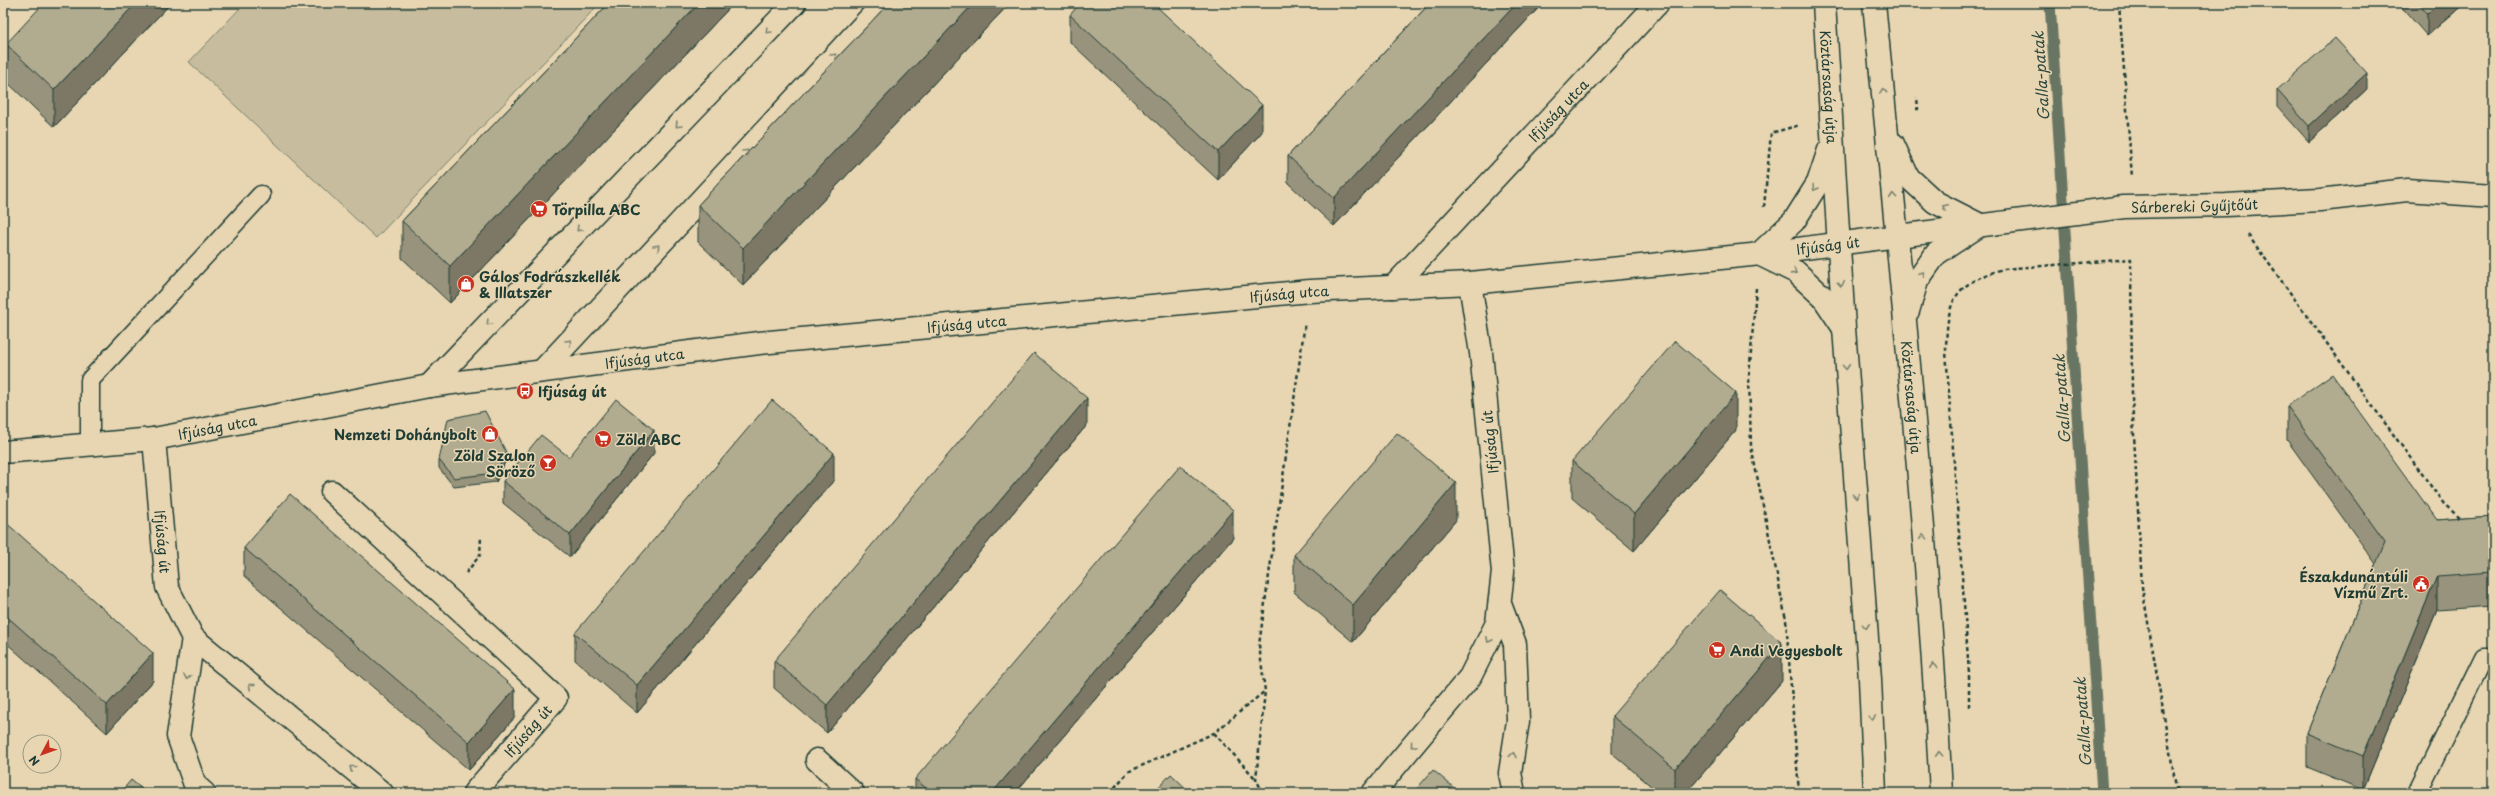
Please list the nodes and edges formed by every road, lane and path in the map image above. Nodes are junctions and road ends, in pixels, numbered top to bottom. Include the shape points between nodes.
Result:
1 (795, 3) edge
2 (884, 3) edge
3 (1658, 3) edge
4 (1824, 3) edge
5 (1874, 3) edge
6 (2119, 3) edge
7 (1887, 130) junction
8 (1833, 139) junction
9 (261, 195) dead end
10 (2493, 196) edge
11 (2226, 205) junction
12 (2129, 207) junction
13 (1980, 225) junction
14 (1896, 235) junction
15 (1838, 245) junction
16 (1759, 254) junction
17 (1470, 283) junction
18 (1393, 287) junction
19 (1310, 291) junction
20 (1905, 323) junction
21 (1844, 328) junction
22 (542, 370) junction
23 (429, 386) junction
24 (154, 439) junction
25 (90, 446) junction
26 (3, 452) edge
27 (332, 492) dead end
28 (2468, 522) edge
29 (481, 537) dead end
30 (447, 597) junction
31 (1499, 603) junction
32 (193, 638) junction
33 (2493, 657) edge
34 (1265, 691) junction
35 (1968, 715) dead end
36 (1214, 733) junction
37 (817, 760) dead end
38 (1256, 779) junction
39 (204, 793) edge
40 (382, 793) edge
41 (474, 793) edge
42 (853, 793) edge
43 (1110, 793) edge
44 (1264, 793) edge
45 (1372, 793) edge
46 (1514, 793) edge
47 (1799, 793) edge
48 (1875, 793) edge
49 (1941, 793) edge
50 (2177, 793) edge
51 (2417, 793) edge

1 -> 23 street
22 -> 2 street
3 - 18 street, Ifjúság utca
4 - 8 street, Köztársaság útja
7 -> 5 street, Köztársaság útja
6 - 12 path
13 -> 7 street via 1935,202 1908,177
14 -> 7 street, Köztársaság útja
8 - 15 street, Köztársaság útja
8 -> 16 street via 1818,183 1794,222
9 - 25 lane via 90,380
10 - 11 street, Sárbereki Gyűjtőút via 2407,190 2320,200
11 - 12 street, Sárbereki Gyűjtőút
11 - 28 path via 2444,504
12 - 13 street, Sárbereki Gyűjtőút
13 - 14 street, Sárbereki Gyűjtőút
20 -> 13 street via 1917,281 1936,254
14 - 15 street, Ifjúság út
14 - 20 street, Köztársaság útja
15 - 16 street, Ifjúság út
15 -> 21 street, Köztársaság útja
16 - 17 street, Ifjúság utca
16 -> 21 street via 1796,272 1823,297
16 - 47 path via 1750,341 1751,446 1786,620
17 - 18 street, Ifjúság utca
17 - 31 street, Ifjúság út via 1481,353 1502,564
18 - 19 street, Ifjúság utca
19 - 22 street, Ifjúság utca via 759,343
19 - 34 path via 1259,645
49 -> 20 street, Köztársaság útja
21 -> 48 street, Köztársaság útja via 1870,679
22 - 23 street, Ifjúság utca
23 - 24 street, Ifjúság utca
24 - 25 street, Ifjúság utca
24 - 32 street, Ifjúság út via 167,587
25 - 26 street, Ifjúság utca
27 - 30 street, Ifjúság út
29 - 30 path via 480,555
30 - 41 street, Ifjúság út via 556,698
31 -> 45 street, Ifjúság út via 1497,623 1470,678
46 -> 31 street, Ifjúság út via 1510,773 1518,721 1515,644
32 -> 39 street via 178,736 195,785
40 -> 32 street, Ifjúság út
33 - 51 lane via 2484,657
34 - 36 path
34 - 38 path
35 - 50 path via 1969,673 1949,405 1946,327 1949,307 1956,294 1968,284 2004,268 2131,259 2132,397 2142,587
36 - 38 path
36 - 43 path via 1128,772
37 - 42 street
38 - 44 path

